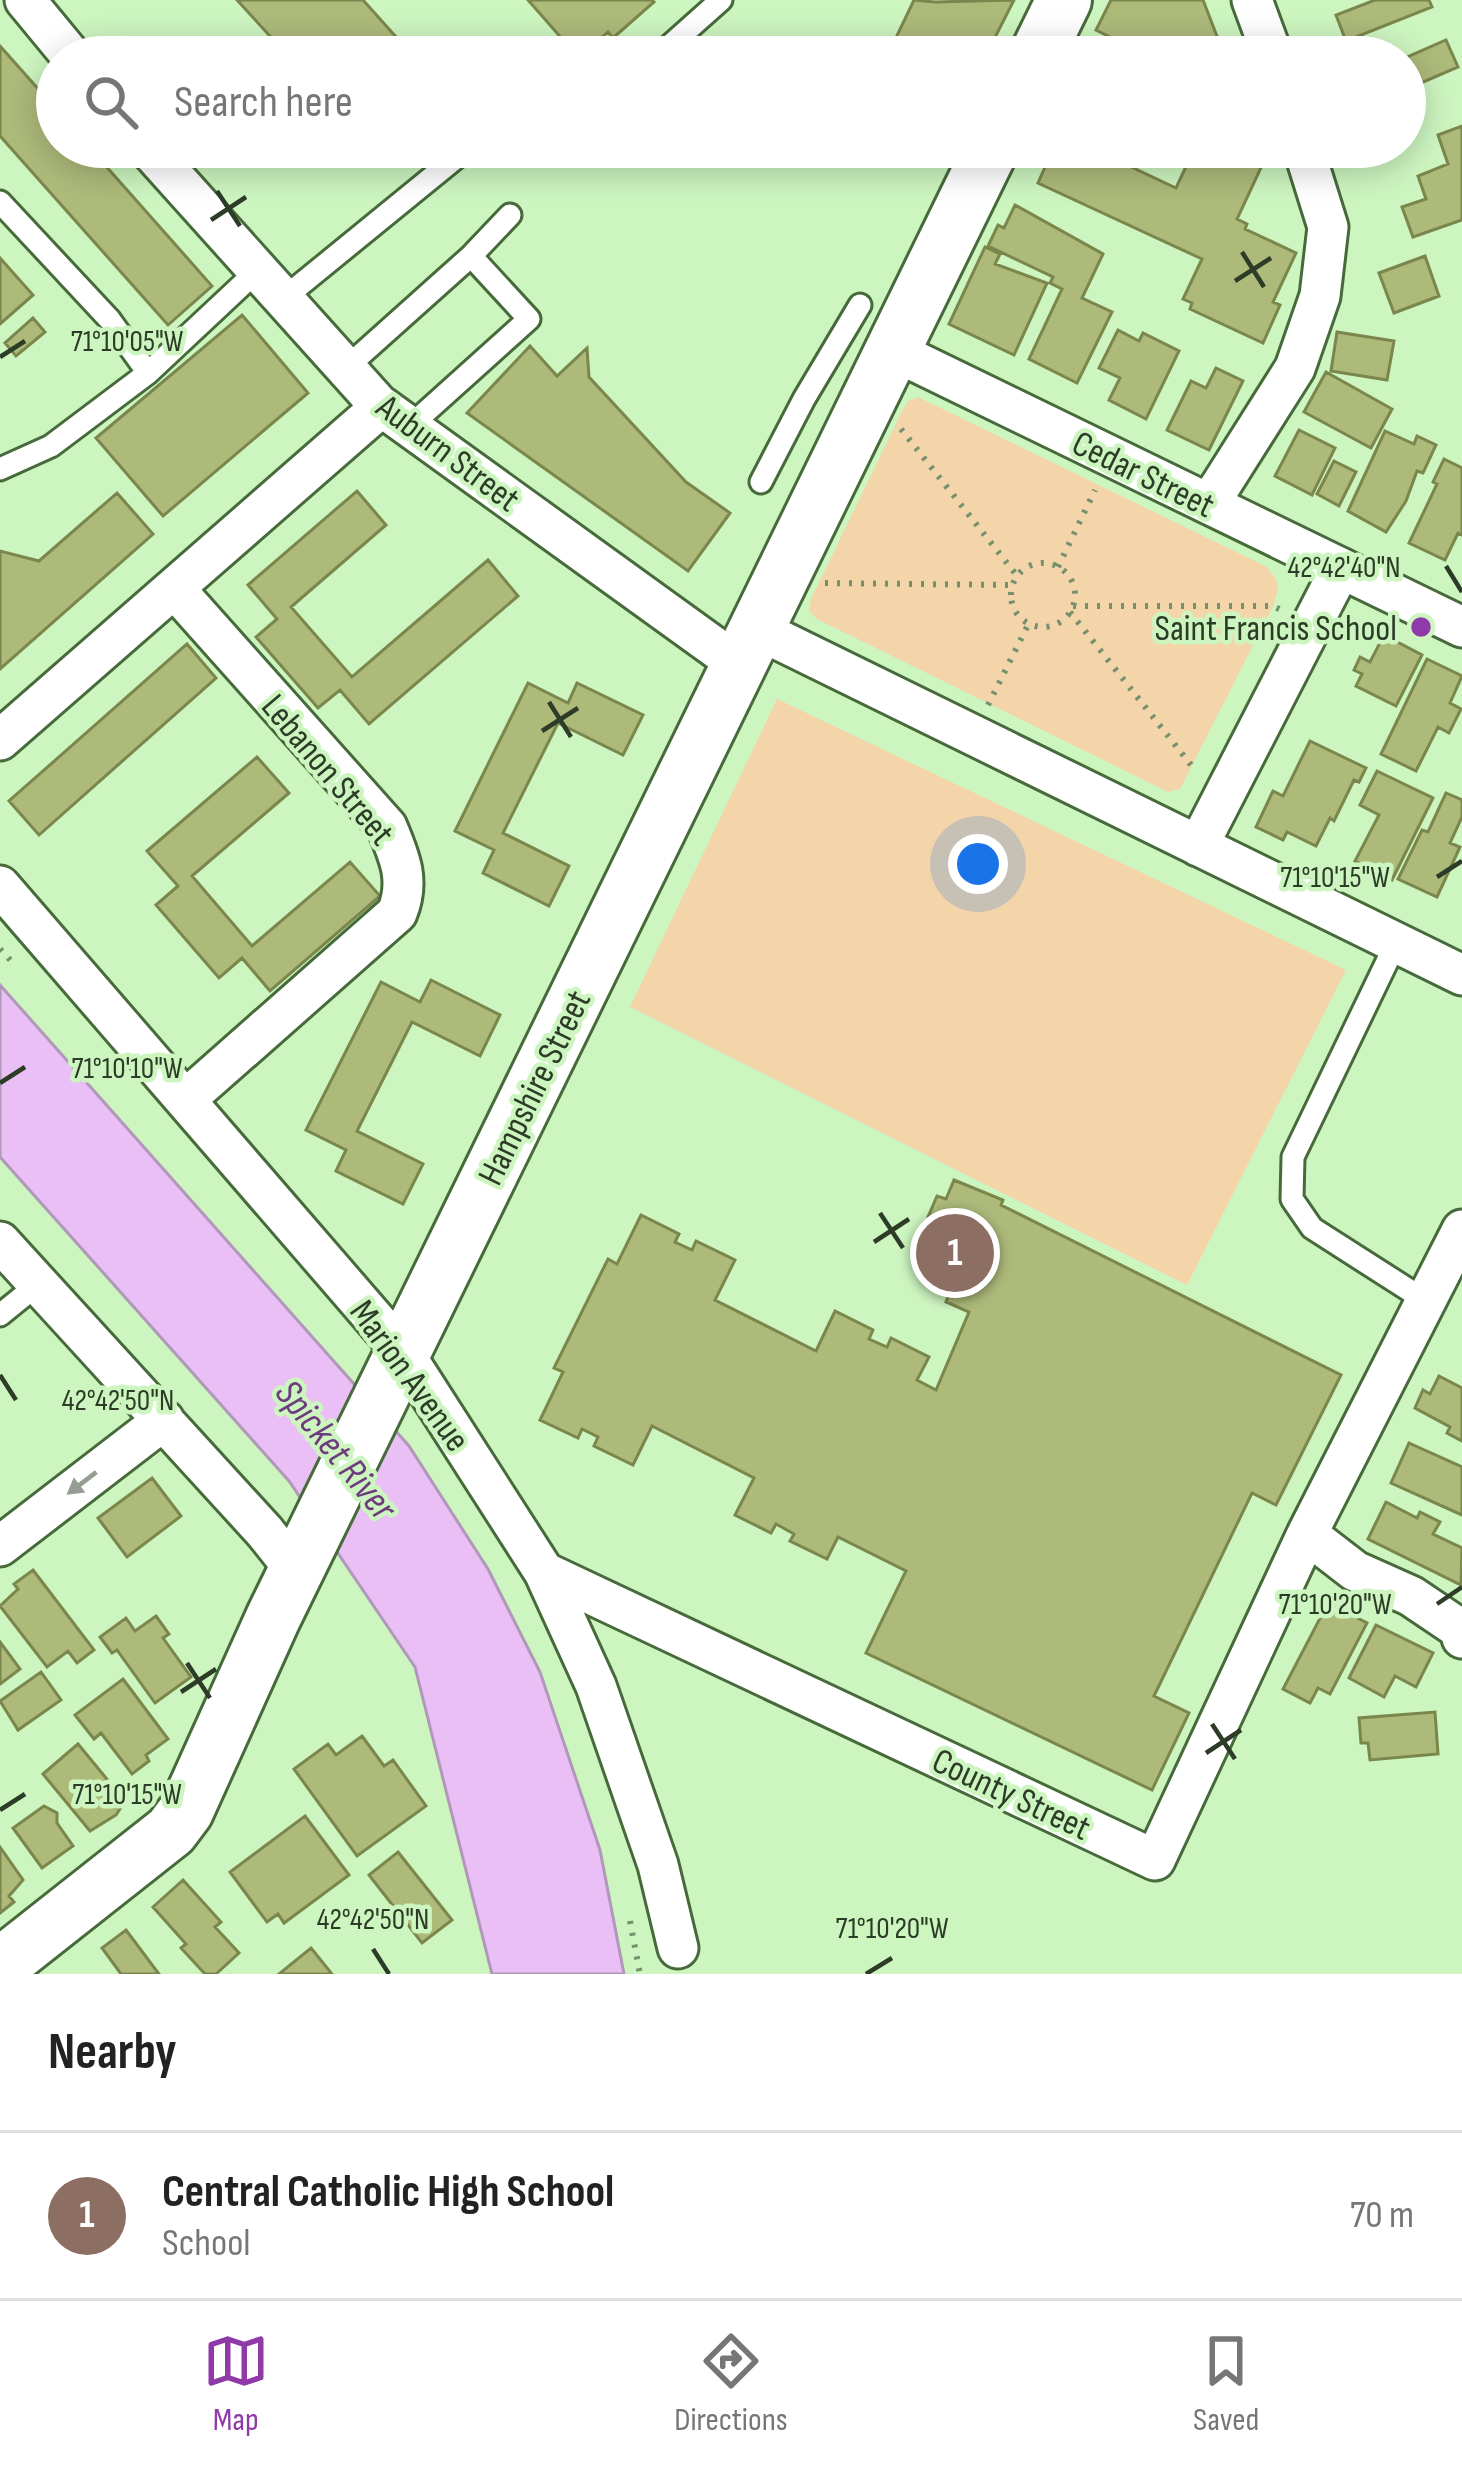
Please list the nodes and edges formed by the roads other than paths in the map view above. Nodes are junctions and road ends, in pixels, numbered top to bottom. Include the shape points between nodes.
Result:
1 (25, 0) edge
2 (722, 0) edge
3 (1064, 0) edge
4 (1252, 0) edge
5 (55, 36) edge
6 (681, 36) edge
7 (1051, 36) edge
8 (1265, 36) edge
9 (166, 168) edge
10 (440, 168) edge
11 (982, 168) edge
12 (1310, 168) edge
13 (0, 202) edge
14 (510, 215) dead end
15 (471, 256) junction
16 (271, 284) junction
17 (860, 305) dead end
18 (347, 367) junction
19 (883, 369) junction
20 (148, 373) junction
21 (395, 417) junction
22 (0, 469) edge
23 (761, 482) dead end
24 (1209, 504) junction
25 (1341, 568) junction
26 (174, 588) junction
27 (757, 626) junction
28 (1462, 627) edge
29 (0, 740) edge
30 (1198, 846) junction
31 (0, 886) edge
32 (1396, 943) junction
33 (1462, 975) edge
34 (185, 1100) junction
35 (1462, 1230) edge
36 (0, 1241) edge
37 (37, 1285) junction
38 (1426, 1301) junction
39 (0, 1315) edge
40 (395, 1369) junction
41 (164, 1420) junction
42 (1307, 1534) junction
43 (0, 1546) edge
44 (303, 1556) junction
45 (544, 1572) junction
46 (1462, 1638) edge
47 (678, 1948) dead end
48 (0, 1966) edge

1 - 5 street
2 - 6 lane
3 - 7 street
4 - 8 street
9 - 16 street, Auburn Street
10 - 16 lane
11 - 19 street, Hampshire Street
12 - 24 street via 1328,227 1320,296 1294,368
13 - 20 lane
14 - 15 lane
15 - 18 lane
15 - 21 lane via 530,319
16 - 18 street, Auburn Street
16 - 20 lane
17 - 23 lane
18 - 21 street, Auburn Street
19 - 24 street, Cedar Street via 1112,457
19 - 27 street, Hampshire Street
20 - 22 lane via 51,446
21 - 26 street
21 - 27 street, Auburn Street
24 - 25 street, Cedar Street
25 - 28 street, Cedar Street
25 - 30 street
26 - 29 street
26 - 34 street, Lebanon Street via 387,827 404,866 397,913
27 - 30 street, Auburn Street
27 - 40 street, Hampshire Street
30 - 32 street, Auburn Street
31 - 34 street, Marion Avenue
32 - 33 street, Auburn Street
32 - 38 lane via 1293,1156 1292,1199 1312,1228
34 - 40 street, Marion Avenue
35 - 38 street
36 - 37 street
37 - 39 lane
37 - 41 street
38 - 42 street
40 - 44 street, Hampshire Street
40 - 45 street, Marion Avenue
41 -> 43 street
41 - 44 street
42 - 45 street, County Street via 1155,1860
42 - 46 street via 1355,1571 1411,1595 1460,1628
44 - 48 street, Hampshire Street via 186,1811
45 - 47 street, Marion Avenue via 596,1686

